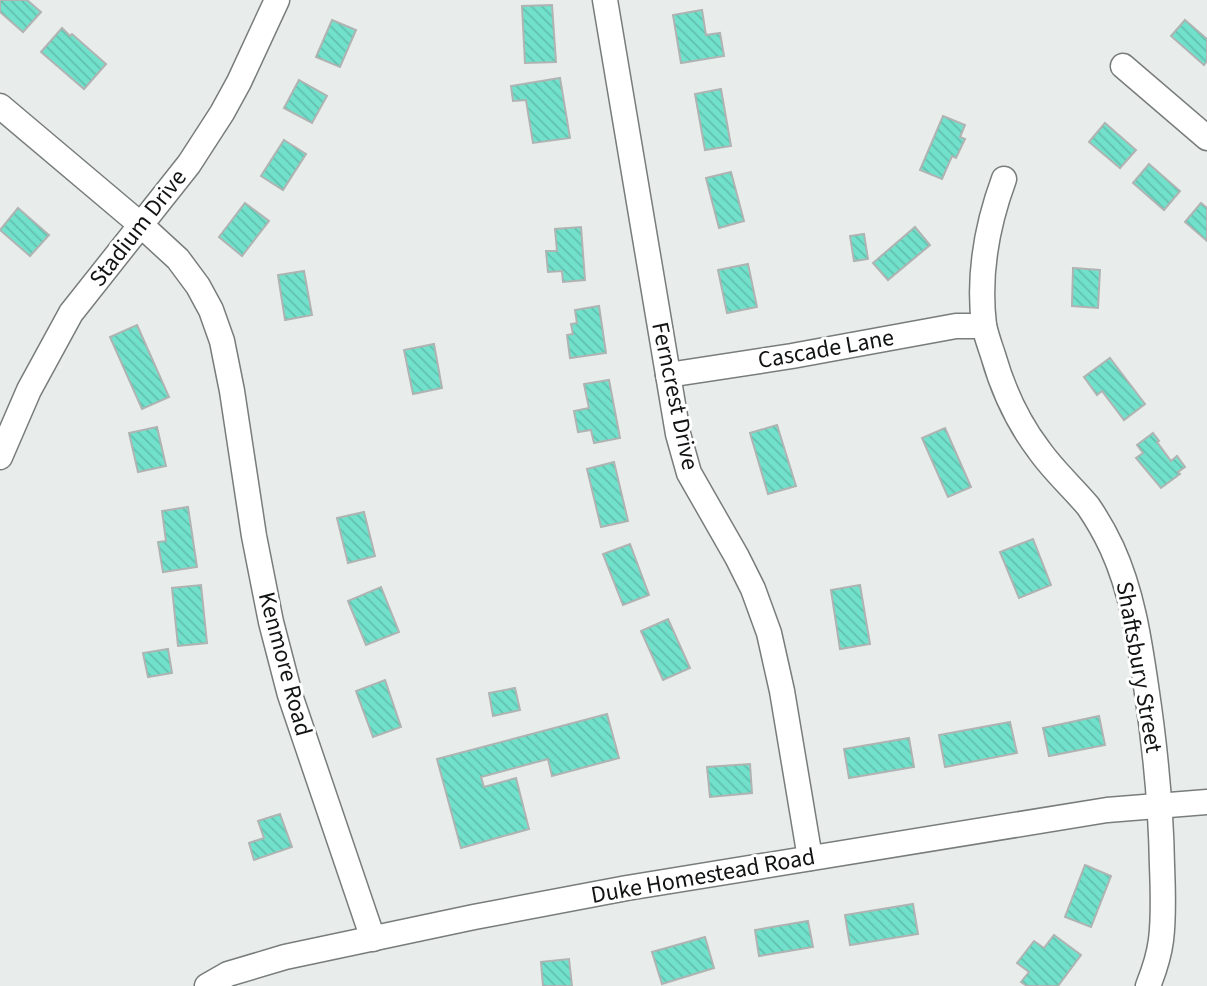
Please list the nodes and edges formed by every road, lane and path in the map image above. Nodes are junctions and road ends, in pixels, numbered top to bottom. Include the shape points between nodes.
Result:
1 (277, 0) edge
2 (605, 0) edge
3 (1123, 66) dead end
4 (0, 106) edge
5 (1207, 138) edge
6 (1004, 179) dead end
7 (141, 225) junction
8 (984, 326) junction
9 (668, 375) junction
10 (0, 457) edge
11 (1207, 802) edge
12 (1161, 805) junction
13 (810, 858) junction
14 (373, 939) junction
15 (207, 986) edge
16 (1148, 986) edge

1 - 7 street, Stadium Drive via 222,113
2 - 9 street, Ferncrest Drive
3 - 5 street
4 - 7 street, Kenmore Road
6 - 8 street, Shaftsbury Street via 986,241
7 - 10 street, Stadium Drive via 71,313 29,390
7 - 14 street, Kenmore Road via 198,286 222,341 271,622 290,695
8 - 9 street, Cascade Lane
8 - 12 street, Shaftsbury Street via 1016,415 1040,452 1099,523 1122,572 1138,630
9 - 13 street, Ferncrest Drive via 689,473 753,589 769,633
11 - 12 street, Duke Homestead Road
12 - 13 street, Duke Homestead Road
12 - 16 street, Shaftsbury Street via 1161,939
13 - 14 street, Duke Homestead Road via 615,890
14 - 15 street, Duke Homestead Road via 285,957 228,974

